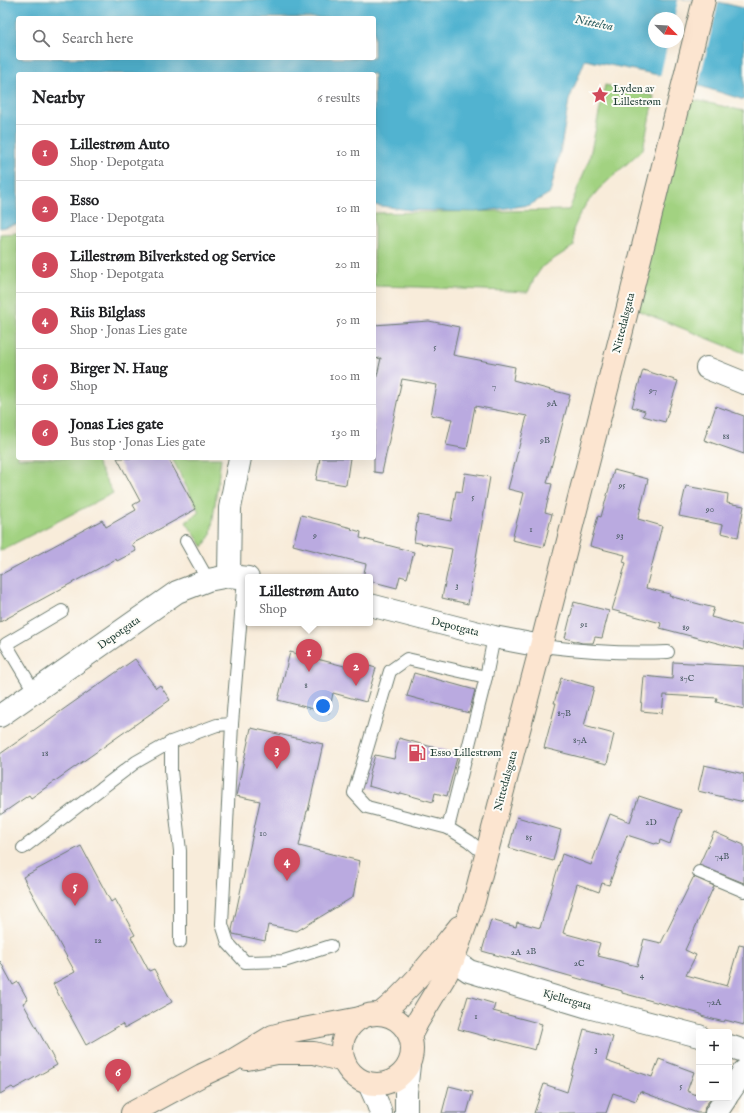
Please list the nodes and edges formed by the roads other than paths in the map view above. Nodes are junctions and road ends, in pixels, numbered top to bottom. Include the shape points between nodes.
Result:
1 (704, 0) edge
2 (708, 368) dead end
3 (744, 383) edge
4 (240, 460) edge
5 (186, 540) dead end
6 (232, 578) edge
7 (373, 606) edge
8 (62, 610) dead end
9 (494, 637) junction
10 (541, 646) junction
11 (668, 652) dead end
12 (486, 677) junction
13 (34, 691) junction
14 (0, 716) edge
15 (232, 724) junction
16 (171, 742) junction
17 (448, 828) junction
18 (23, 848) dead end
19 (486, 855) junction
20 (699, 872) dead end
21 (744, 891) edge
22 (180, 942) dead end
23 (331, 946) dead end
24 (447, 956) junction
25 (370, 1016) junction
26 (696, 1035) edge
27 (410, 1036) junction
28 (732, 1047) edge
29 (744, 1051) edge
30 (344, 1061) junction
31 (230, 1062) junction
32 (409, 1065) junction
33 (744, 1071) edge
34 (369, 1084) junction
35 (732, 1089) edge
36 (724, 1101) edge
37 (132, 1113) edge
38 (381, 1113) edge
39 (406, 1113) edge
40 (716, 1113) edge

1 - 10 main road, Nittedalsgata
2 - 3 street
4 - 6 street via 230,508
5 - 6 lane
6 - 13 street, Depotgata via 177,592
6 - 15 lane
7 - 9 street, Depotgata
8 - 13 lane via 6,644
9 - 10 street, Depotgata
9 - 12 lane
10 - 11 lane via 590,651
10 - 19 main road, Nittedalsgata
12 - 17 lane
12 - 17 lane via 407,659 390,671 354,792 367,807
13 - 14 street, Depotgata
15 - 16 lane via 217,726
15 - 23 lane via 222,924 228,943 245,962 284,961
16 - 18 lane via 136,762
16 - 22 lane via 171,771 180,851
17 - 19 lane
19 - 24 main road, Nittedalsgata via 469,915
20 - 21 lane
24 - 25 main road, Nittedalsgata via 405,993
24 - 26 street, Kjellergata via 469,971 494,979
24 - 27 main road, Nittedalsgata via 447,973
25 - 27 main road via 390,1016 405,1028
25 - 30 main road via 352,1024 346,1032 342,1051
25 - 31 main road via 273,1036
27 - 32 main road via 412,1056
28 - 29 street
30 - 31 main road via 314,1053 277,1053
30 - 34 main road via 354,1076
31 - 37 main road
32 - 34 main road via 393,1081
32 - 39 street
33 - 35 street
34 - 38 street
36 - 40 street

